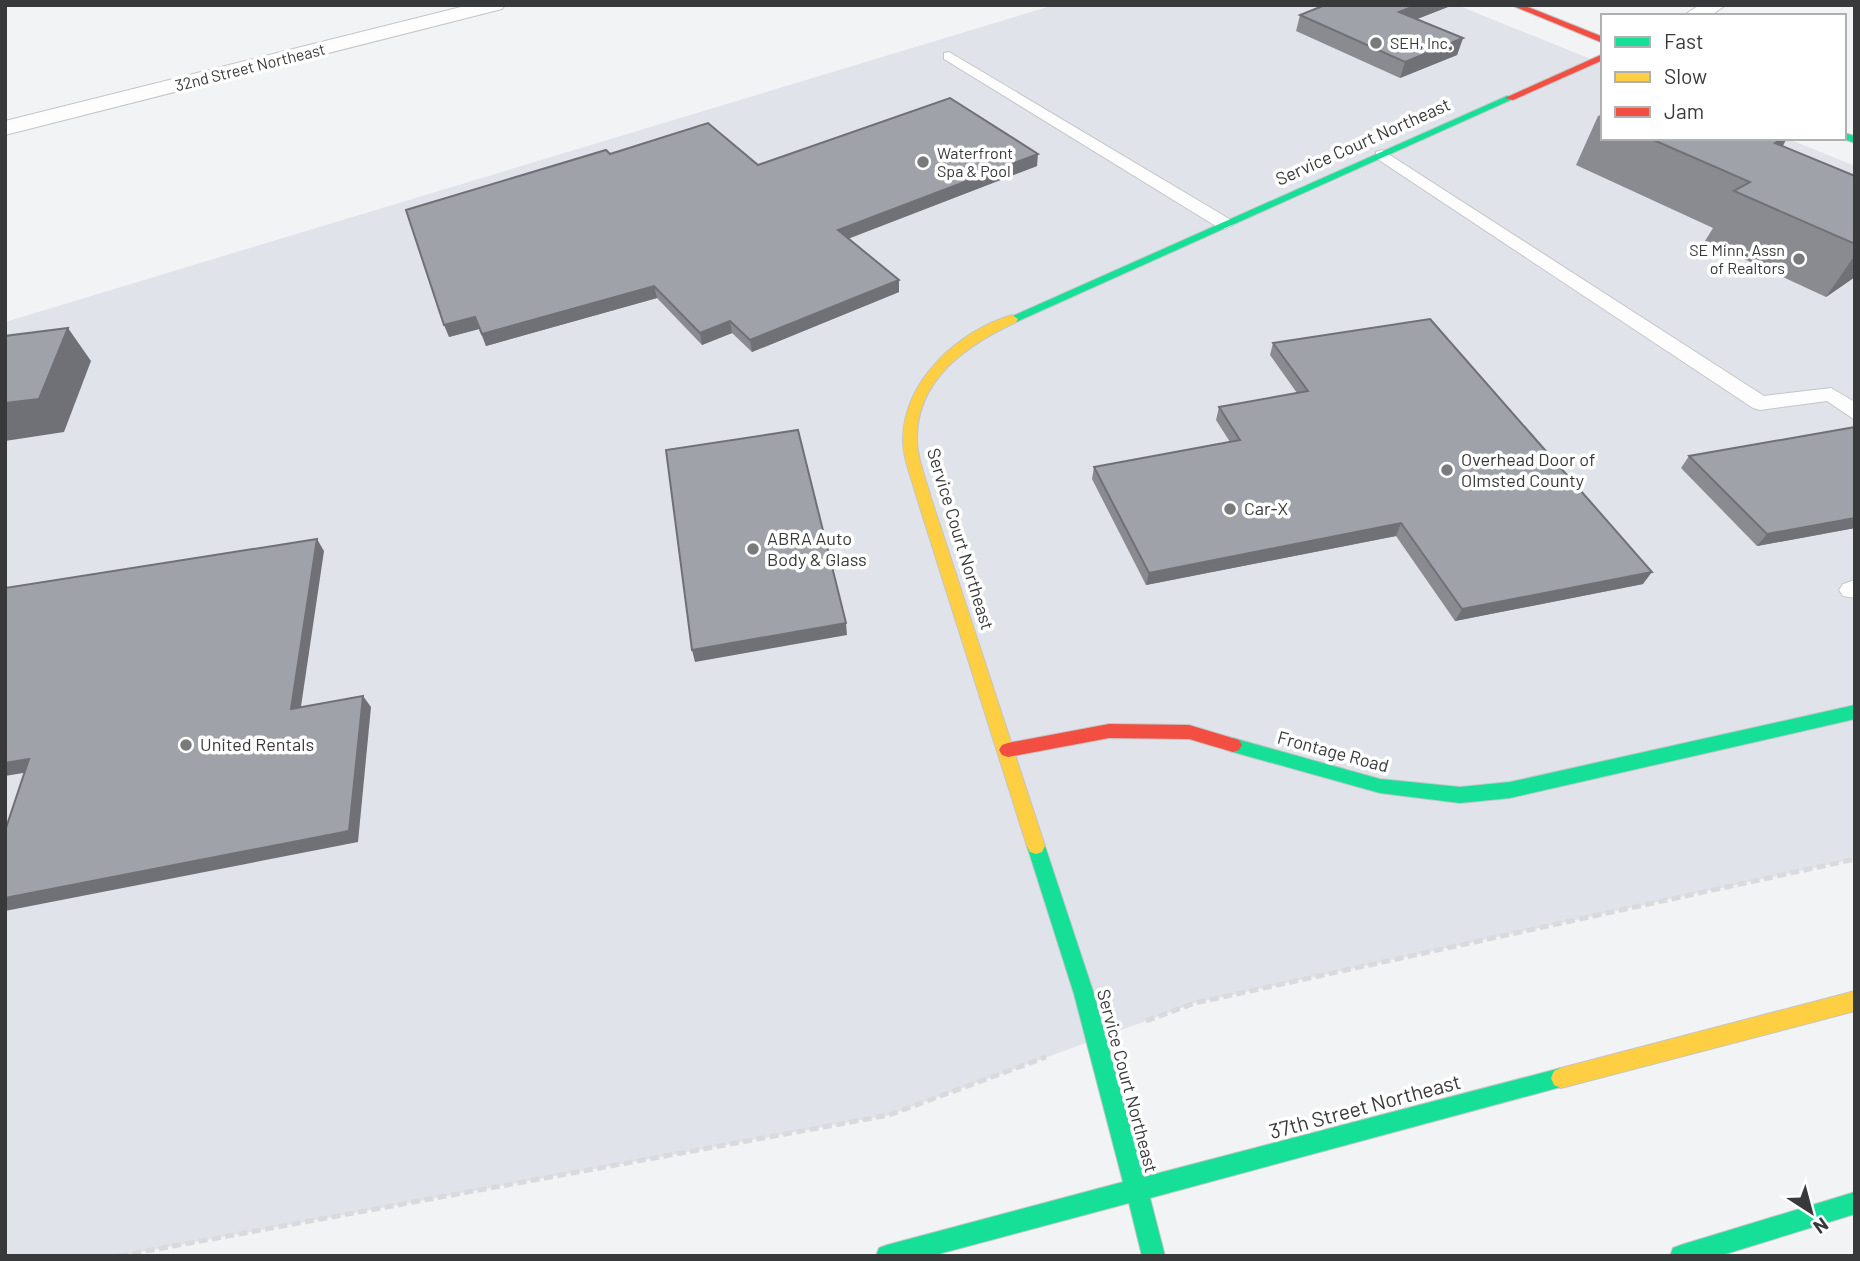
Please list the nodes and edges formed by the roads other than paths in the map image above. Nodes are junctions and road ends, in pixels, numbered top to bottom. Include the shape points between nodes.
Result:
1 (495, 5) edge
2 (1515, 5) edge
3 (1716, 5) edge
4 (1697, 14) edge
5 (1601, 39) edge
6 (949, 56) dead end
7 (1601, 58) edge
8 (5, 128) edge
9 (1382, 155) junction
10 (1225, 224) junction
11 (1855, 413) edge
12 (1855, 712) edge
13 (1008, 750) junction
14 (1855, 1001) edge
15 (1137, 1189) junction
16 (1855, 1203) edge
17 (887, 1256) edge
18 (1154, 1256) edge
19 (1681, 1256) edge

1 - 8 street, 32nd Street Northeast
2 - 5 street
3 - 4 street
6 - 10 lane
7 - 9 street, Service Court Northeast
9 - 10 street, Service Court Northeast
9 - 11 lane via 1760,403 1831,394
10 - 13 street, Service Court Northeast via 975,337 929,375 919,392 910,439 915,467
12 - 13 street, Frontage Road via 1510,790 1460,796 1380,786 1189,732 1109,731
13 - 15 street, Service Court Northeast via 1097,1038
14 - 15 street, 37th Street Northeast
15 - 17 street, 37th Street Northeast
15 - 18 street, Service Court Northeast
16 - 19 street

